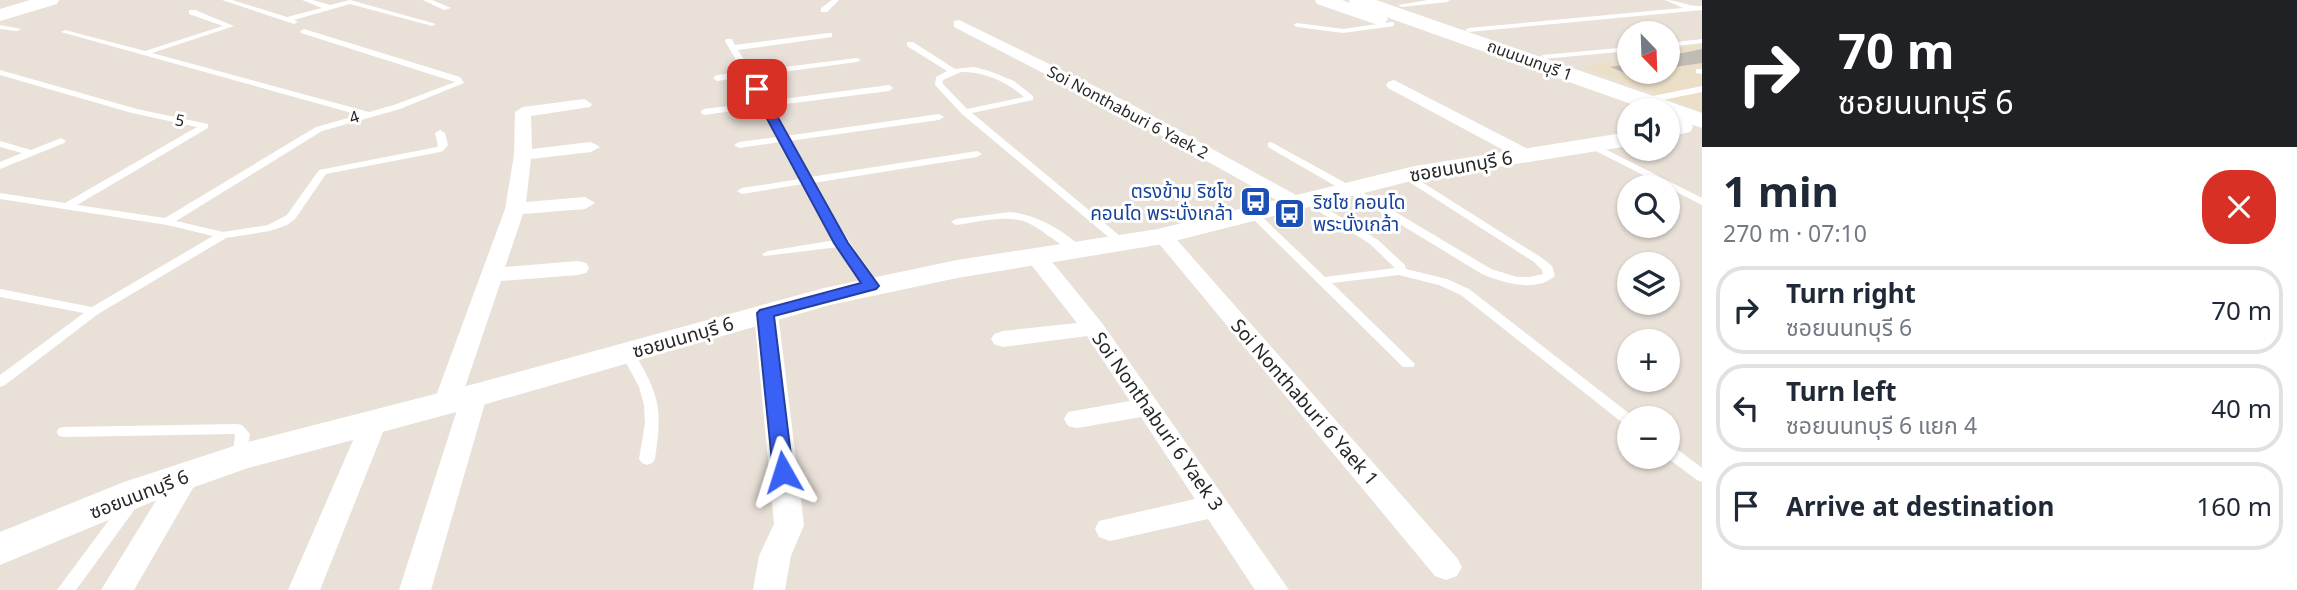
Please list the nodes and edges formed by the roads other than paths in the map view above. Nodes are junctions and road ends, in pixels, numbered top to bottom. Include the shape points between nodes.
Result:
1 (15, 0) edge
2 (32, 0) edge
3 (49, 0) edge
4 (225, 0) edge
5 (305, 0) edge
6 (426, 0) edge
7 (836, 0) edge
8 (1324, 0) edge
9 (1447, 0) edge
10 (1668, 0) edge
11 (1356, 2) edge
12 (0, 6) edge
13 (330, 8) junction
14 (447, 8) dead end
15 (824, 10) dead end
16 (1394, 10) edge
17 (1699, 10) edge
18 (192, 12) dead end
19 (0, 15) edge
20 (291, 20) joint
21 (432, 24) dead end
22 (958, 24) dead end
23 (1297, 25) dead end
24 (0, 27) edge
25 (17, 29) dead end
26 (1469, 30) junction
27 (304, 31) dead end
28 (65, 32) dead end
29 (829, 35) dead end
30 (1702, 41) edge
31 (910, 44) dead end
32 (1680, 44) edge
33 (1617, 50) edge
34 (148, 52) junction
35 (1544, 57) junction
36 (857, 60) dead end
37 (0, 72) edge
38 (956, 72) junction
39 (747, 74) junction
40 (717, 78) dead end
41 (1394, 85) dead end
42 (889, 88) dead end
43 (1702, 89) edge
44 (1589, 92) junction
45 (1628, 98) edge
46 (1636, 98) edge
47 (1617, 100) edge
48 (584, 104) dead end
49 (766, 104) junction
50 (704, 112) dead end
51 (965, 112) junction
52 (1680, 112) edge
53 (366, 114) junction
54 (939, 117) dead end
55 (440, 133) dead end
56 (786, 139) junction
57 (61, 141) dead end
58 (1617, 141) edge
59 (0, 144) edge
60 (739, 145) dead end
61 (1271, 145) dead end
62 (1593, 146) junction
63 (592, 147) dead end
64 (31, 153) junction
65 (977, 154) dead end
66 (523, 155) junction
67 (1526, 155) junction
68 (0, 166) edge
69 (1405, 176) junction
70 (809, 181) junction
71 (1350, 188) junction
72 (743, 191) dead end
73 (0, 196) edge
74 (1302, 201) junction
75 (1702, 202) edge
76 (585, 203) dead end
77 (66, 206) junction
78 (515, 209) junction
79 (1252, 213) junction
80 (167, 222) junction
81 (956, 222) dead end
82 (223, 235) junction
83 (1163, 236) junction
84 (841, 243) junction
85 (1122, 243) junction
86 (1078, 250) junction
87 (768, 254) dead end
88 (1037, 257) junction
89 (579, 268) dead end
90 (1399, 271) junction
91 (494, 275) junction
92 (1322, 281) junction
93 (871, 286) junction
94 (0, 293) edge
95 (94, 311) junction
96 (766, 313) junction
97 (1094, 328) junction
98 (1003, 339) dead end
99 (628, 352) junction
100 (1408, 364) dead end
101 (0, 382) edge
102 (460, 400) junction
103 (1149, 407) junction
104 (1617, 411) edge
105 (1077, 419) dead end
106 (374, 422) junction
107 (64, 432) dead end
108 (240, 457) junction
109 (647, 459) dead end
110 (1680, 460) edge
111 (186, 476) junction
112 (1702, 477) edge
113 (138, 492) junction
114 (1216, 506) junction
115 (1110, 529) dead end
116 (0, 549) edge
117 (1446, 567) dead end
118 (66, 590) edge
119 (117, 590) edge
120 (304, 590) edge
121 (415, 590) edge
122 (769, 590) edge
123 (1273, 590) edge

1 - 12 main road
2 - 12 main road
3 - 19 main road
4 - 20 lane
5 - 13 lane
6 - 14 lane
7 - 15 lane
8 - 16 main road, ถนนนนทบุรี 1
9 - 16 lane
10 - 17 lane
11 - 16 main road, ถนนนนทบุรี 1
11 - 44 main road
13 - 20 lane
13 - 21 lane via 354,3
16 - 23 lane via 1343,31
16 - 26 main road
16 - 44 main road, ถนนนนทบุรี 1
16 - 45 main road, ถนนนนทบุรี 1
17 - 26 lane
18 - 34 lane via 230,26
22 - 74 street, Soi Nonthaburi 6 Yaek 2
24 - 25 lane
26 - 35 main road
27 - 53 lane, 4 via 460,83
28 - 34 lane
29 - 39 lane via 731,45
30 - 32 lane
31 - 38 lane
33 - 35 lane
34 - 53 lane
35 - 46 main road
36 - 39 lane
37 - 77 lane, 5 via 205,126
38 - 51 lane via 939,79 939,85
38 - 51 lane via 985,70 1030,98
39 - 40 lane
39 - 49 lane
41 - 67 street
42 - 49 lane
43 - 52 lane
44 - 47 main road, ถนนนนทบุรี 1
48 - 66 street via 523,112
49 - 50 lane
49 - 56 lane
51 - 85 lane
53 - 80 lane, 4 via 319,129
54 - 56 lane
55 - 82 lane via 440,149 323,172 283,223
56 - 60 lane
56 - 70 lane
57 - 64 lane
58 - 62 street, ซอยนนทบุรี 6
59 - 64 lane
61 - 71 lane
62 - 67 street, ซอยนนทบุรี 6
62 - 75 lane
63 - 66 street
64 - 68 lane
65 - 70 lane
66 - 78 street
67 - 69 street, ซอยนนทบุรี 6
69 - 71 street, ซอยนนทบุรี 6
69 - 71 lane via 1538,260 1548,268 1549,276 1528,282 1497,275
70 - 72 lane
70 - 84 lane
71 - 74 street, ซอยนนทบุรี 6
73 - 77 lane
74 - 79 street, ซอยนนทบุรี 6
74 - 90 lane via 1389,254 1401,267
76 - 78 street
77 - 80 lane
78 - 91 street
79 - 83 street, ซอยนนทบุรี 6
79 - 92 lane
80 - 82 lane
81 - 86 lane via 1024,215
82 - 95 lane
83 - 85 street, ซอยนนทบุรี 6
83 - 117 street, Soi Nonthaburi 6 Yaek 1
84 - 87 lane
84 - 93 lane
85 - 86 street, ซอยนนทบุรี 6
86 - 88 street, ซอยนนทบุรี 6
88 - 93 street, ซอยนนทบุรี 6
88 - 97 street, Soi Nonthaburi 6 Yaek 3
89 - 91 street
90 - 92 lane
90 - 104 lane via 1465,292
91 - 102 street
92 - 100 lane
93 - 96 street, ซอยนนทบุรี 6
94 - 95 lane
95 - 101 lane
96 - 99 street, ซอยนนทบุรี 6
96 - 122 street via 789,525 778,543
97 - 98 street
97 - 103 street, Soi Nonthaburi 6 Yaek 3
99 - 102 street, ซอยนนทบุรี 6
99 - 109 lane via 652,406
102 - 106 street, ซอยนนทบุรี 6
102 - 121 street
103 - 105 street
103 - 114 street, Soi Nonthaburi 6 Yaek 3
106 - 108 street, ซอยนนทบุรี 6
106 - 120 street
107 - 108 lane via 237,429 243,434
108 - 111 street, ซอยนนทบุรี 6
110 - 112 lane
111 - 113 street, ซอยนนทบุรี 6
111 - 119 street
113 - 116 street, ซอยนนทบุรี 6
113 - 118 lane
114 - 115 street
114 - 123 street, Soi Nonthaburi 6 Yaek 3

